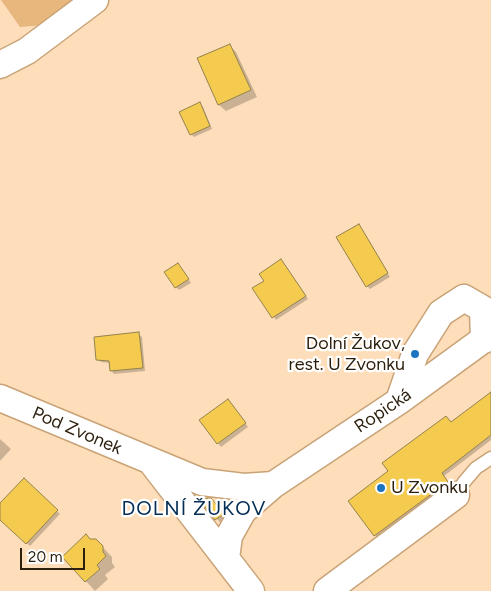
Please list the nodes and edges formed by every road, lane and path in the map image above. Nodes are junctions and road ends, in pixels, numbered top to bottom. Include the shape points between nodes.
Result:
1 (96, 0) edge
2 (0, 65) edge
3 (487, 337) edge
4 (0, 398) edge
5 (399, 401) junction
6 (491, 458) edge
7 (153, 463) junction
8 (273, 485) junction
9 (456, 495) joint
10 (226, 558) junction
11 (251, 591) edge
12 (327, 591) edge

1 - 2 street via 28,50
3 - 5 street, Ropická
3 - 5 street via 483,309 464,298 441,314 415,354
4 - 7 street, Pod Zvonek
5 - 8 street, Ropická
6 - 9 lane via 476,468
7 - 8 street, Pod Zvonek via 202,482 244,487
7 - 10 street, Pod Zvonek
8 - 10 street via 243,511 229,536
9 - 12 street
10 - 11 street, Pod Zvonek

